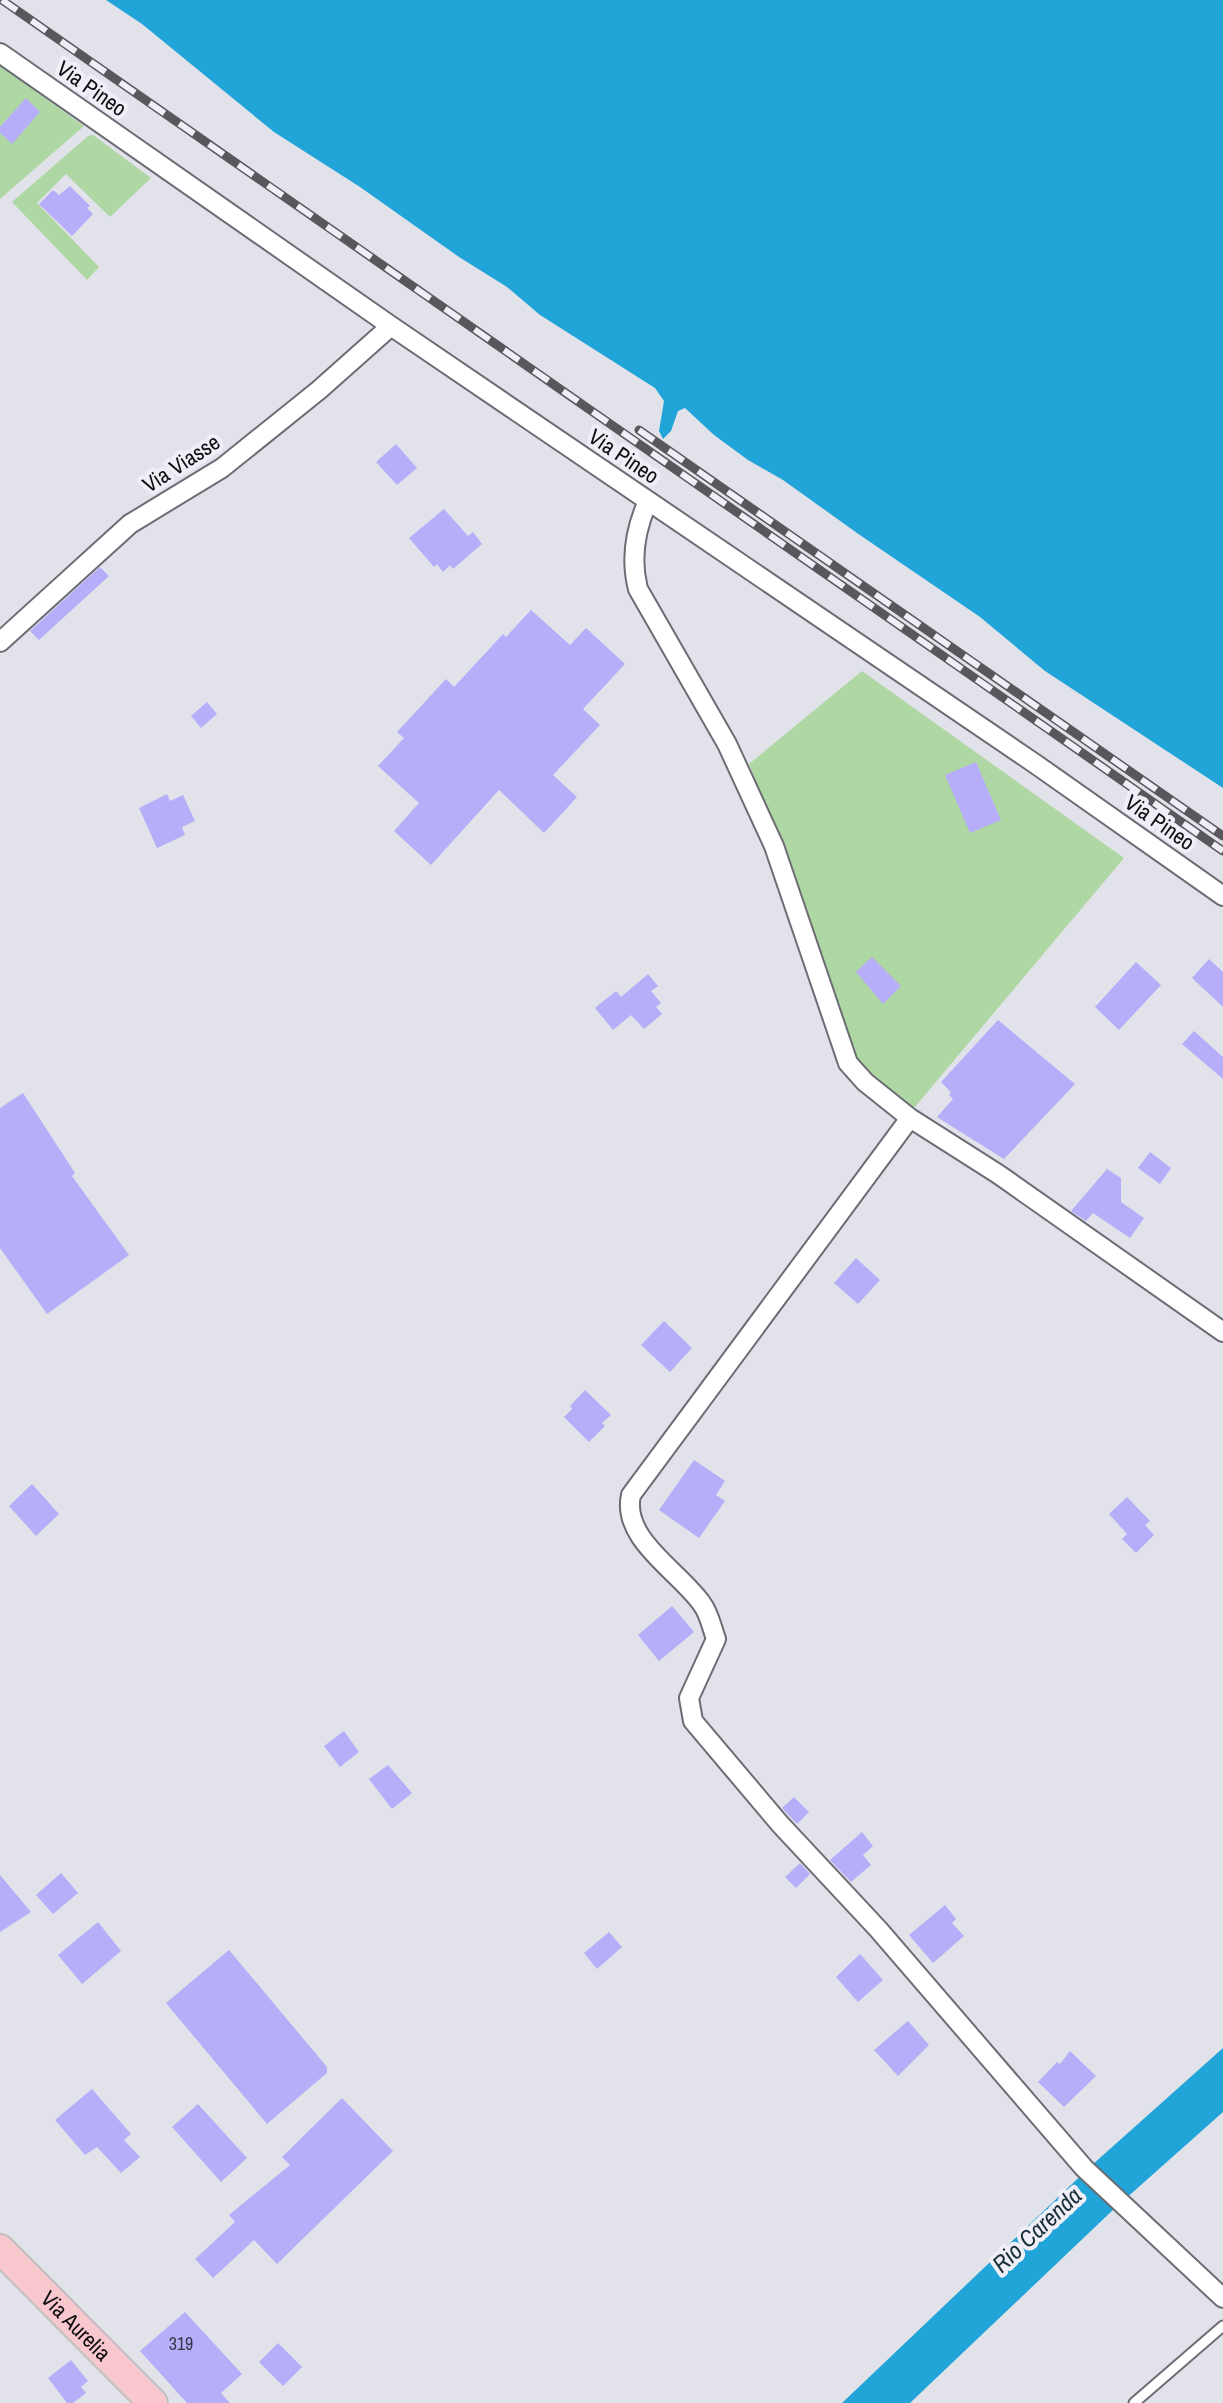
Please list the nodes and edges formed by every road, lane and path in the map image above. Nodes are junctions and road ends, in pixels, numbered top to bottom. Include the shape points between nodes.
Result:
1 (0, 53) edge
2 (391, 326) junction
3 (648, 501) junction
4 (0, 642) edge
5 (1223, 896) edge
6 (910, 1118) junction
7 (1223, 1332) edge
8 (0, 2249) edge
9 (1223, 2298) edge
10 (1223, 2326) edge
11 (153, 2403) edge
12 (1134, 2403) edge

1 - 2 street, Via Pineo
2 - 3 street, Via Pineo
2 - 4 street, Via Viasse via 222,468 130,524
3 - 5 street, Via Pineo
3 - 6 street via 638,523 632,565 638,589 727,744 774,846 848,1063
6 - 7 street
6 - 9 street via 637,1484 628,1506 630,1517 633,1528 704,1605 716,1639 689,1698 693,1721 1084,2168
8 - 11 main road, Via Aurelia
10 - 12 lane

